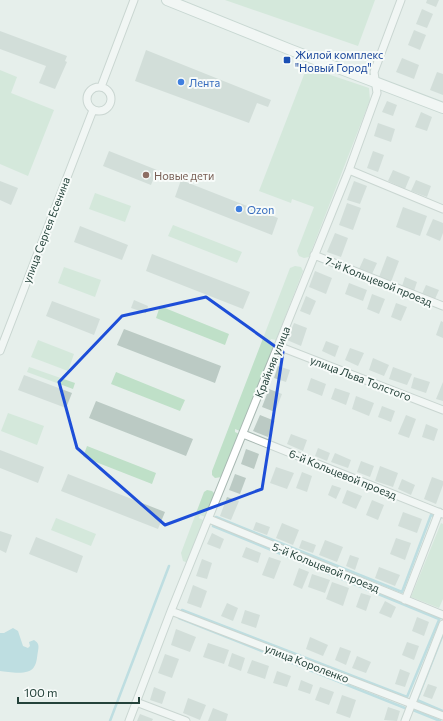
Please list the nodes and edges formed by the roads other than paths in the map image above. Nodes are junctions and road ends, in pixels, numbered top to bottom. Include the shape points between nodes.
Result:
1 (134, 0) edge
2 (168, 0) edge
3 (401, 0) edge
4 (376, 83) junction
5 (102, 87) junction
6 (443, 108) edge
7 (93, 110) junction
8 (349, 170) junction
9 (443, 208) edge
10 (314, 255) junction
11 (443, 306) edge
12 (278, 346) junction
13 (0, 351) edge
14 (443, 410) edge
15 (243, 434) junction
16 (441, 513) edge
17 (209, 519) junction
18 (405, 600) junction
19 (171, 611) junction
20 (443, 615) edge
21 (443, 624) edge
22 (136, 702) junction
23 (412, 704) junction
24 (443, 716) edge
25 (129, 721) edge
26 (186, 721) edge
27 (405, 721) edge

1 - 5 street
2 - 4 street
3 - 4 street, Крайняя улица via 374,72
4 - 6 street
4 - 8 street, Крайняя улица via 376,93
5 - 7 street via 92,89 87,94 88,105
5 - 7 street via 108,92 110,102 103,110
7 - 13 street, улица Сергея Есенина
8 - 9 street
8 - 10 street, Крайняя улица
10 - 11 street, 7-й Кольцевой проезд
10 - 12 street, Крайняя улица
12 - 14 street, улица Льва Толстого
12 - 15 street, Крайняя улица
15 - 16 street, 6-й Кольцевой проезд
15 - 17 street, Крайняя улица
16 - 18 street
17 - 18 street, 5-й Кольцевой проезд
17 - 19 street, Крайняя улица
18 - 20 street, 5-й Кольцевой проезд
19 - 22 street, Крайняя улица
19 - 23 street, улица Короленко
21 - 23 street
22 - 25 street, Крайняя улица
22 - 26 street
23 - 24 street, улица Короленко
23 - 27 street

